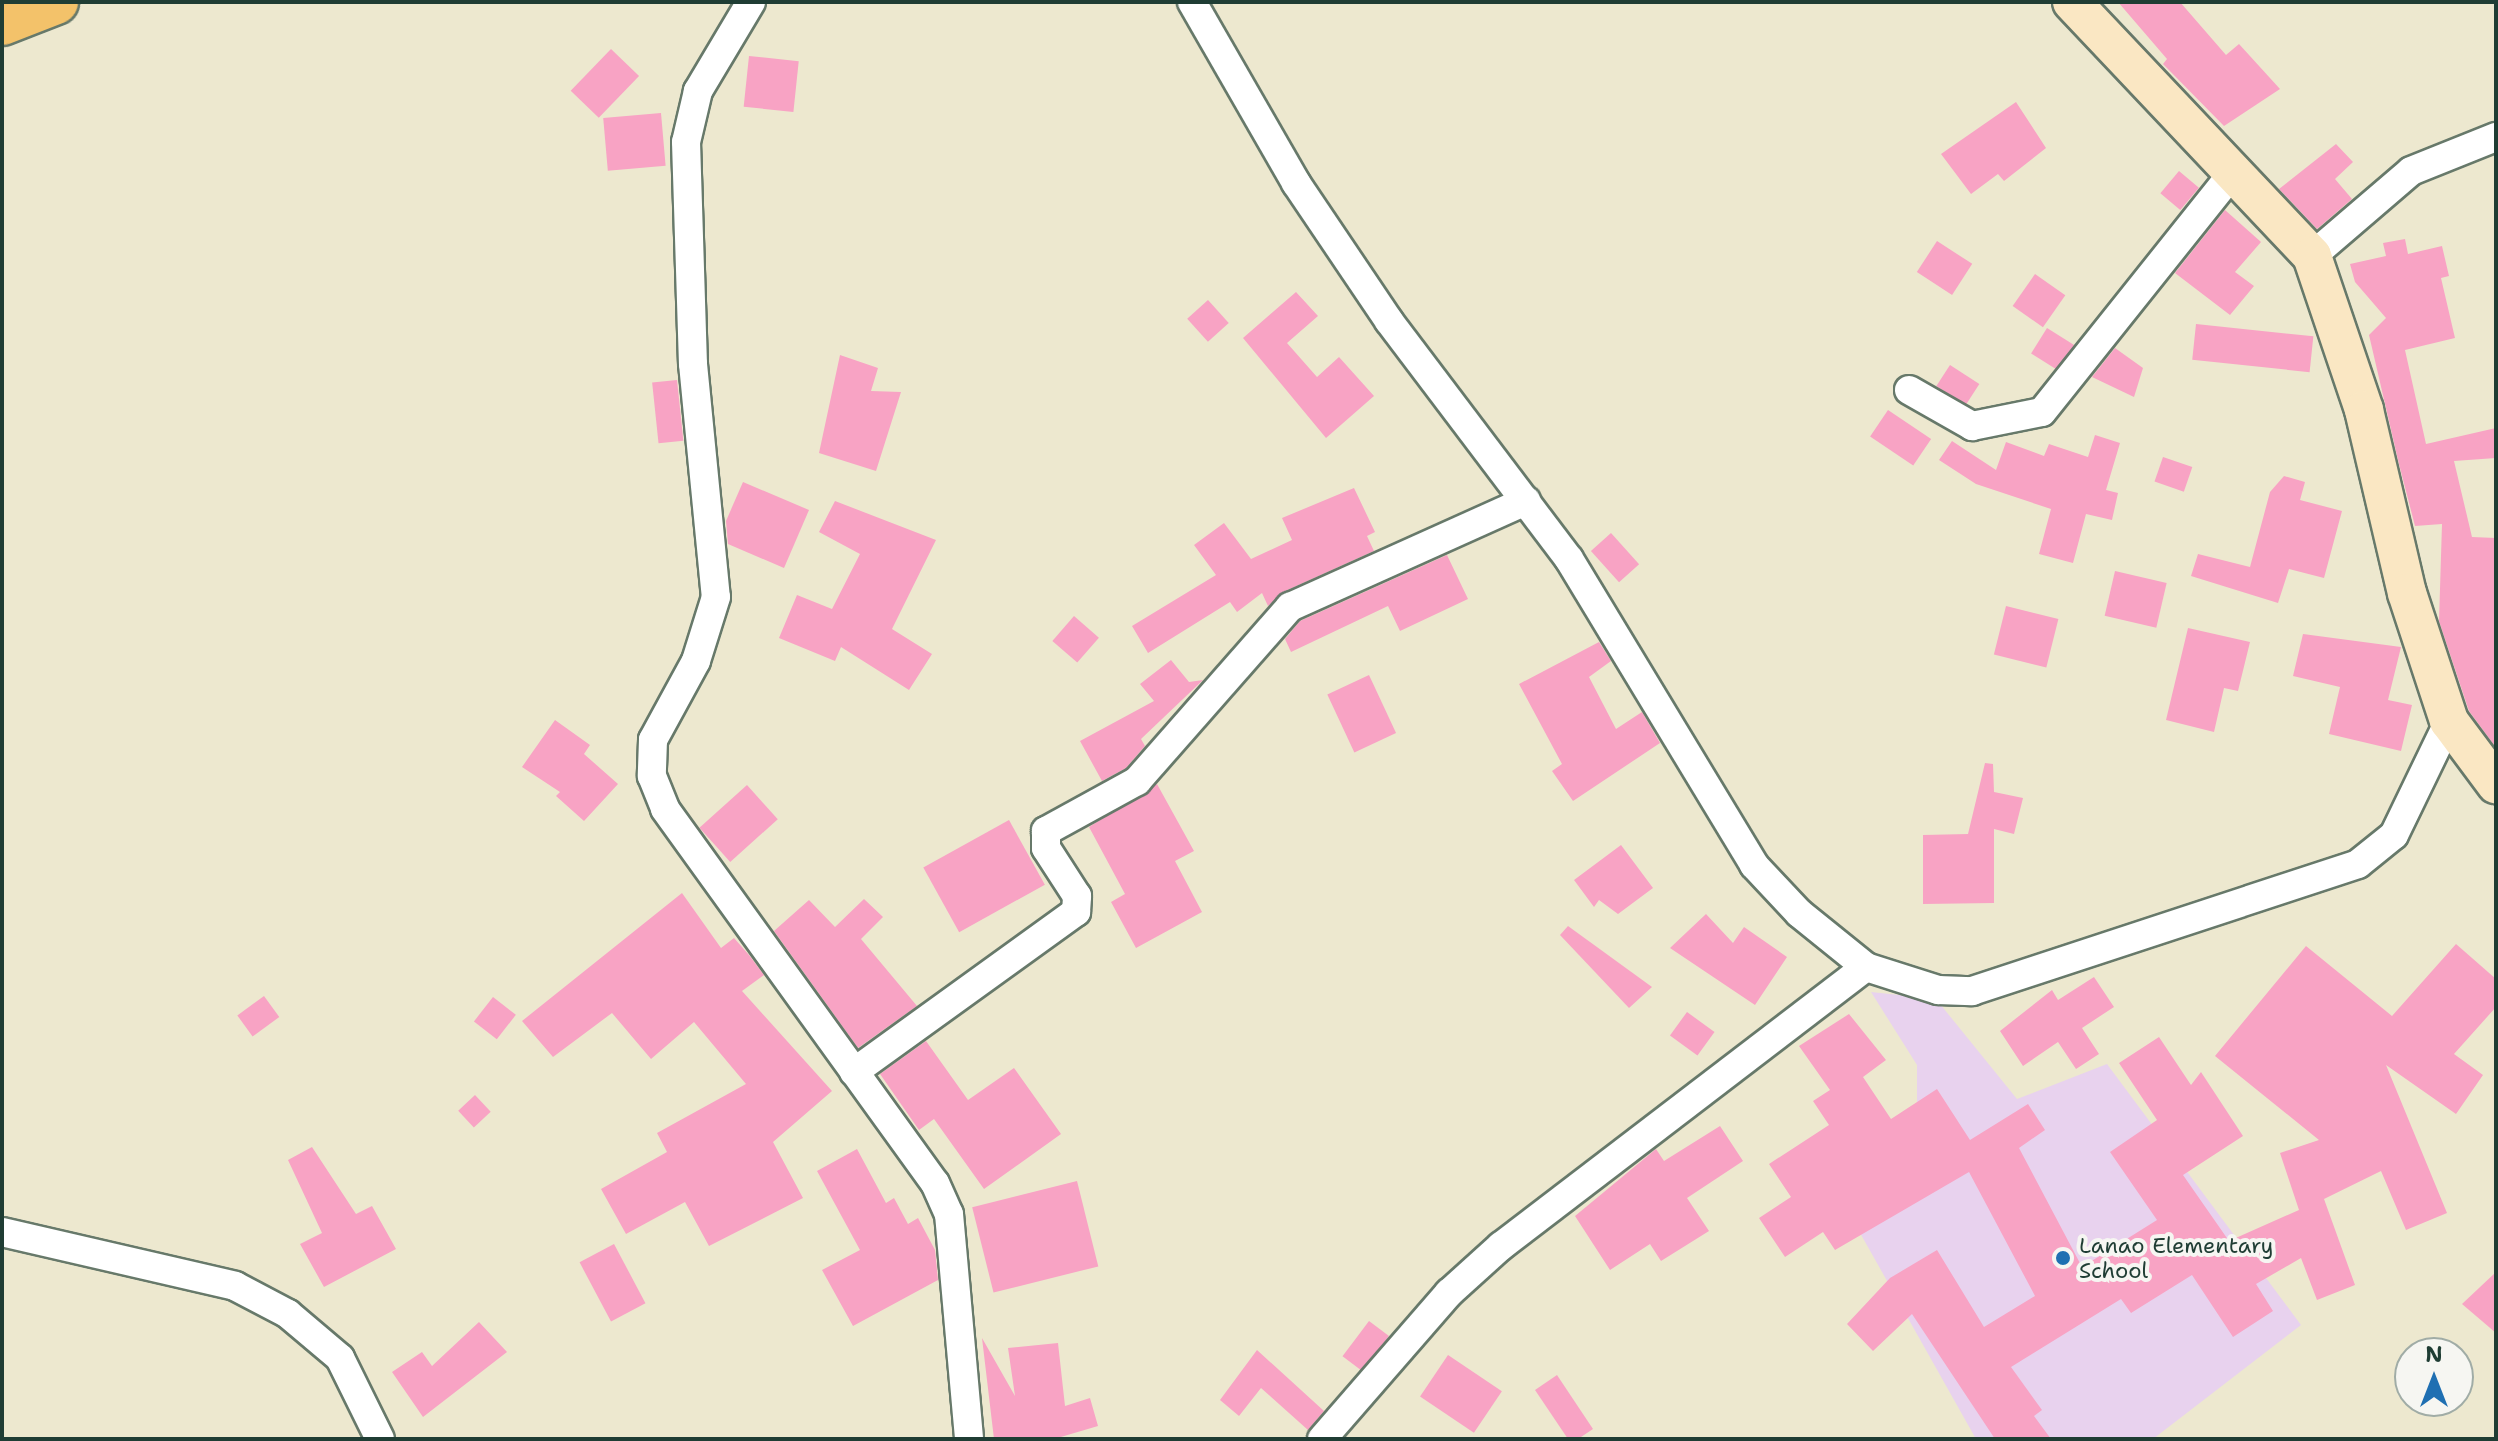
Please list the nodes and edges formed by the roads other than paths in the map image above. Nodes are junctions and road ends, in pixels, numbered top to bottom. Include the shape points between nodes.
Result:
1 (751, 2) edge
2 (2072, 2) edge
3 (52, 3) edge
4 (1199, 4) edge
5 (2, 23) edge
6 (2496, 137) edge
7 (2233, 173) junction
8 (2312, 256) junction
9 (1909, 390) dead end
10 (1526, 501) junction
11 (2449, 721) junction
12 (2496, 784) edge
13 (1866, 967) junction
14 (854, 1072) junction
15 (2, 1232) edge
16 (380, 1439) edge
17 (969, 1439) edge
18 (1322, 1439) edge

1 - 14 street via 698,91 686,142 693,364 716,597 696,661 653,740 652,776 665,809
2 - 7 street
3 - 5 highway
4 - 10 street via 1313,208
6 - 8 street via 2411,171
7 - 8 street
7 - 9 street via 2042,412 1972,426
8 - 11 street via 2364,410 2407,593
10 - 13 street via 1569,559 1754,865 1799,913
10 - 14 street via 1290,607 1137,781 1046,831 1046,848 1077,896 1076,912
11 - 12 street
11 - 13 street via 2394,835 2358,864 1972,991 1938,990
13 - 18 street via 1501,1246 1449,1293
14 - 17 street via 949,1214
15 - 16 street via 235,1286 288,1314 340,1358

